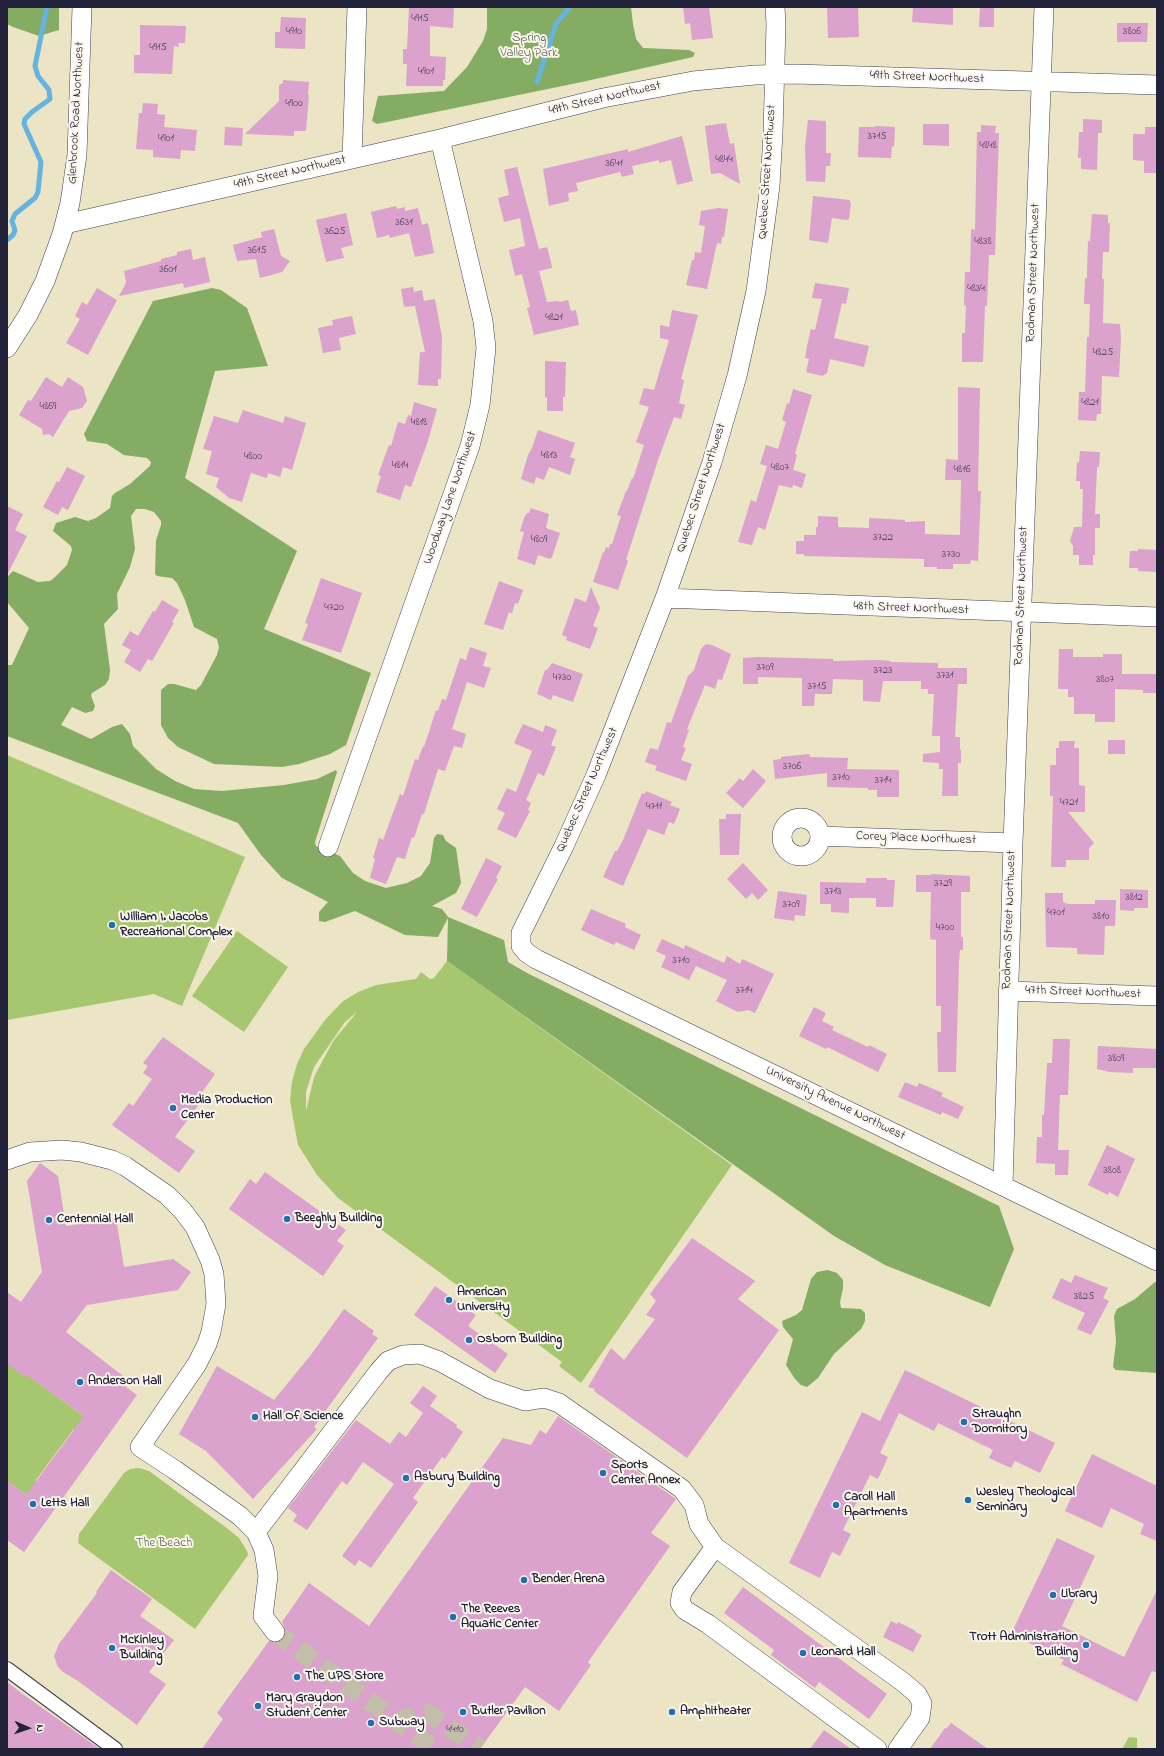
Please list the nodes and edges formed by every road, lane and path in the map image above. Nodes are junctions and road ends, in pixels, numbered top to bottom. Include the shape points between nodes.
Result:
1 (82, 7) edge
2 (357, 7) edge
3 (775, 7) edge
4 (1044, 7) edge
5 (774, 74) junction
6 (1041, 82) junction
7 (1157, 85) edge
8 (440, 139) junction
9 (352, 159) junction
10 (66, 224) junction
11 (7, 348) edge
12 (665, 598) junction
13 (1021, 613) junction
14 (1157, 617) edge
15 (820, 836) dead end
16 (1013, 843) junction
17 (328, 847) dead end
18 (520, 941) joint
19 (1008, 991) junction
20 (1157, 996) edge
21 (7, 1160) edge
22 (1003, 1186) junction
23 (1157, 1261) edge
24 (256, 1532) junction
25 (716, 1547) junction
26 (275, 1632) tunnel mouth
27 (7, 1669) edge
28 (902, 1744) edge
29 (115, 1749) edge
30 (877, 1749) edge

1 - 10 street, Glenbrook Road Northwest via 77,156
2 - 9 street
3 - 5 street, Quebec Street Northwest
4 - 6 street, Rodman Street Northwest
5 - 6 street, 49th Street Northwest
5 - 8 street, 49th Street Northwest via 693,81 640,90
5 - 12 street, Quebec Street Northwest via 770,186 749,325 714,454
6 - 7 street, 49th Street Northwest
6 - 13 street, Rodman Street Northwest
8 - 9 street, 49th Street Northwest
8 - 17 street, Woodway Lane Northwest via 483,321 486,348 480,405 470,446
9 - 10 street, 49th Street Northwest
10 - 11 street, Glenbrook Road Northwest via 45,281
12 - 13 street, 48th Street Northwest
12 - 18 street, Quebec Street Northwest via 596,775 525,924
13 - 14 street, 48th Street Northwest
13 - 16 street, Rodman Street Northwest
15 - 16 street, Corey Place Northwest
16 - 19 street, Rodman Street Northwest
18 - 22 street, University Avenue Northwest via 527,953 536,959
19 - 20 street, 47th Street Northwest
19 - 22 street, Rodman Street Northwest
21 - 24 street via 30,1152 62,1150 112,1160 167,1195 195,1227 214,1274 216,1304 211,1332 197,1364 140,1447 240,1516
22 - 23 street, University Avenue Northwest
24 - 25 street via 379,1370 388,1361 403,1354 420,1354 439,1361 490,1389 526,1401 544,1398 559,1403 682,1489 694,1505 699,1524
24 - 26 street via 264,1550 268,1576 263,1616
25 - 28 street via 917,1694 922,1703 920,1718
25 - 30 street via 682,1592 680,1603 685,1610 714,1628
27 - 29 street

